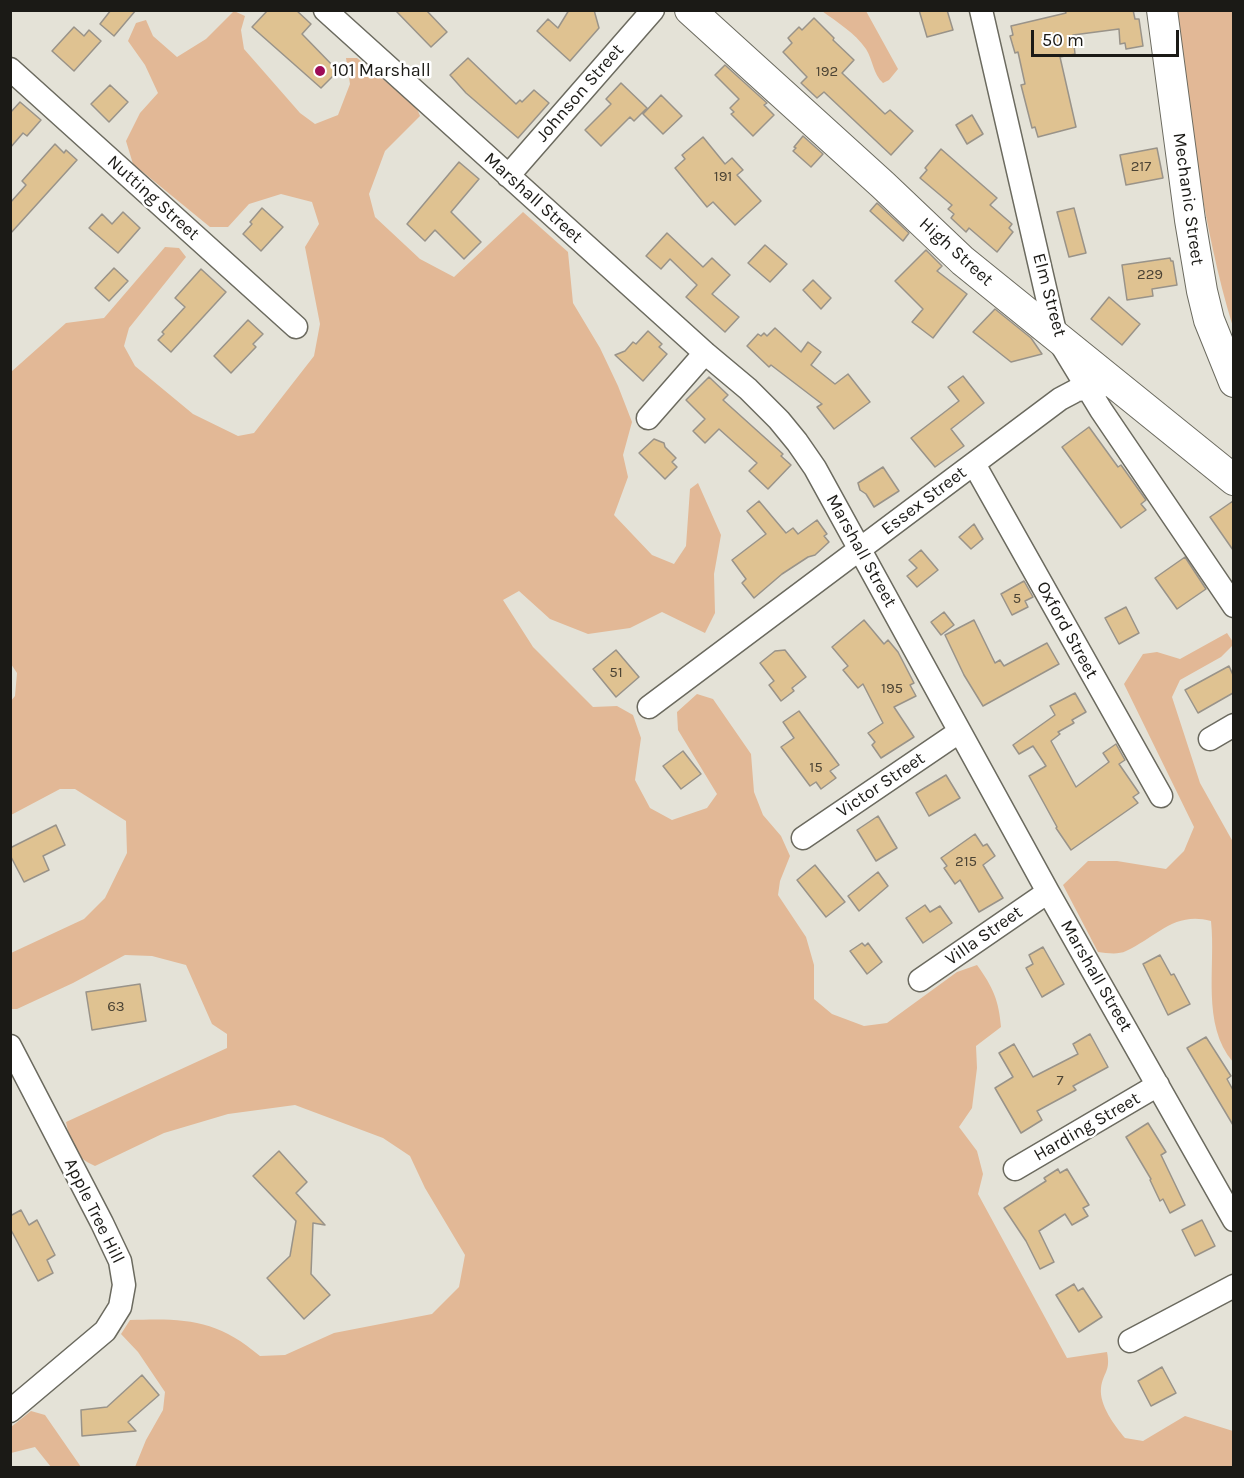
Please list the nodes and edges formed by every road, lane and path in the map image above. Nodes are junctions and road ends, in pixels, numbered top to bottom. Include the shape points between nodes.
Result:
1 (325, 10) edge
2 (653, 10) edge
3 (690, 10) edge
4 (981, 10) edge
5 (1162, 10) edge
6 (10, 69) edge
7 (508, 176) junction
8 (296, 327) dead end
9 (1056, 336) junction
10 (705, 353) junction
11 (1233, 382) edge
12 (1088, 388) junction
13 (1125, 391) junction
14 (1060, 399) junction
15 (648, 418) dead end
16 (974, 464) junction
17 (1233, 480) edge
18 (860, 549) junction
19 (1233, 606) edge
20 (649, 707) dead end
21 (1233, 725) edge
22 (959, 732) junction
23 (1210, 739) dead end
24 (1161, 796) dead end
25 (803, 838) dead end
26 (1048, 892) junction
27 (920, 980) dead end
28 (10, 1046) edge
29 (1158, 1085) junction
30 (1015, 1169) dead end
31 (1233, 1220) edge
32 (1233, 1286) edge
33 (1131, 1341) dead end
34 (10, 1411) edge

1 - 7 street, Marshall Street
2 - 7 street, Johnson Street
3 - 9 main road, High Street via 963,261
4 - 9 street, Elm Street
5 - 11 main road, Mechanic Street via 1202,291
6 - 8 street, Nutting Street
7 - 10 street, Marshall Street
9 - 12 street, Elm Street
9 - 13 main road, High Street
9 - 14 street via 1066,370 1066,386
10 - 15 street
10 - 18 street, Marshall Street via 748,389 797,442
12 - 13 street
12 - 14 street, Essex Street
12 - 19 street, Elm Street
13 - 17 main road, High Street
14 - 16 street, Essex Street
16 - 18 street, Essex Street
16 - 24 street, Oxford Street
18 - 20 street, Essex Street
18 - 22 street, Marshall Street
21 - 23 street
22 - 25 street, Victor Street
22 - 26 street, Marshall Street
26 - 27 street, Villa Street
26 - 29 street, Marshall Street
28 - 34 street, Apple Tree Hill via 102,1223 120,1261 124,1285 120,1307 105,1331
29 - 30 street, Harding Street
29 - 31 street, Marshall Street
32 - 33 street

